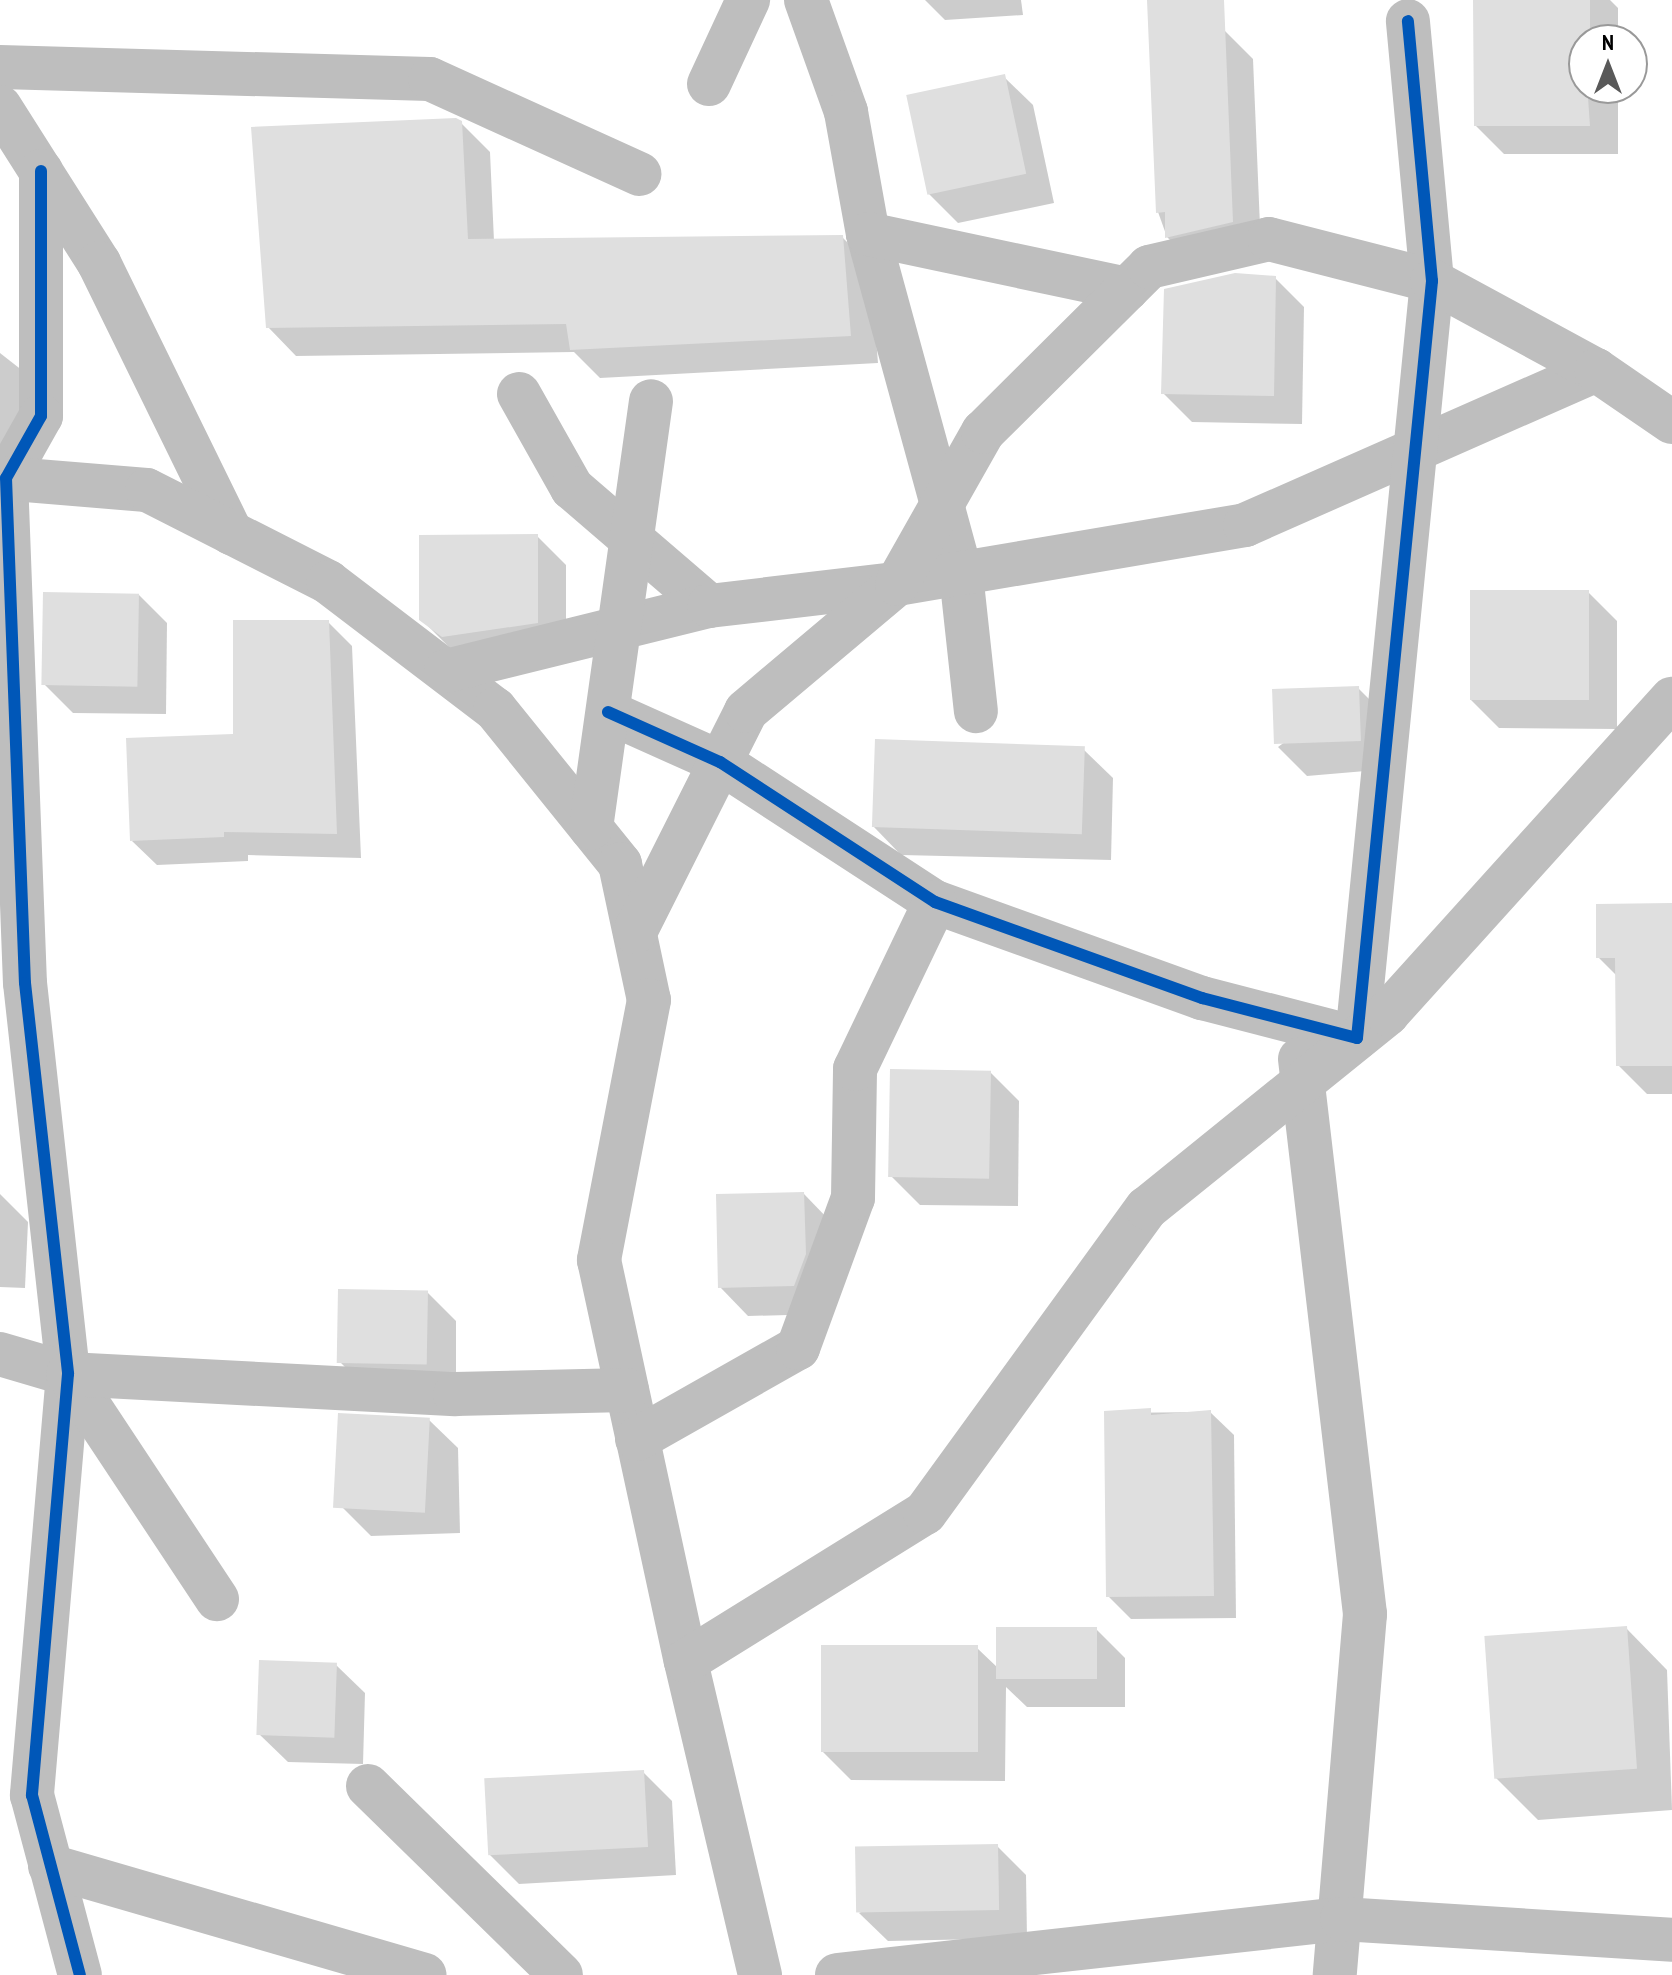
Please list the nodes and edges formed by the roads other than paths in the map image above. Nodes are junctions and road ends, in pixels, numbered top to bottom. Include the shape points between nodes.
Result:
1 (748, 0) edge
2 (806, 0) edge
3 (1408, 21) dead end
4 (0, 67) edge
5 (709, 84) dead end
6 (0, 107) edge
7 (41, 171) junction
8 (639, 174) dead end
9 (868, 234) junction
10 (1432, 281) junction
11 (1127, 289) junction
12 (1596, 370) junction
13 (519, 394) dead end
14 (651, 401) dead end
15 (1672, 422) edge
16 (1420, 448) junction
17 (3, 478) edge
18 (940, 509) junction
19 (231, 533) junction
20 (632, 541) junction
21 (961, 574) junction
22 (897, 584) junction
23 (709, 606) junction
24 (619, 628) junction
25 (446, 671) junction
26 (1672, 699) edge
27 (976, 711) dead end
28 (608, 712) junction
29 (720, 762) junction
30 (591, 828) junction
31 (935, 902) junction
32 (635, 932) junction
33 (1293, 1022) junction
34 (1357, 1038) junction
35 (1304, 1081) junction
36 (0, 1354) edge
37 (68, 1374) junction
38 (627, 1390) junction
39 (637, 1439) junction
40 (217, 1599) dead end
41 (686, 1661) junction
42 (368, 1786) dead end
43 (50, 1866) junction
44 (1342, 1919) junction
45 (1672, 1940) edge
46 (926, 1970) edge
47 (80, 1975) edge
48 (424, 1975) edge
49 (561, 1975) edge
50 (760, 1975) edge
51 (837, 1975) edge
52 (1335, 1975) edge

1 - 5 street
2 - 9 street via 846,112
3 - 10 street
4 - 8 street via 430,79
6 - 7 street
7 - 17 street via 41,416
7 - 19 street via 99,263
9 - 11 street
9 - 18 street
10 - 11 street via 1269,239 1149,267
10 - 12 street
10 - 16 street
11 - 18 street via 983,432
12 - 15 street
12 - 16 street
13 - 20 street via 572,488
14 - 20 street
16 - 21 street via 1245,525
16 - 34 street
17 - 19 street via 147,490
17 - 37 street via 25,983
18 - 21 street
18 - 22 street
19 - 25 street via 328,582
20 - 23 street
20 - 24 street
21 - 22 street
21 - 27 street
22 - 23 street
22 - 29 street via 746,711
23 - 24 street
24 - 25 street
24 - 28 street
25 - 30 street via 495,709
26 - 34 street via 1387,1014
28 - 29 street
28 - 30 street
29 - 31 street
29 - 32 street
30 - 32 street via 620,864
31 - 33 street via 1202,998
31 - 39 street via 855,1069 853,1198 798,1348
32 - 38 street via 649,1000 599,1260
33 - 34 street
33 - 35 street
34 - 35 street
35 - 41 street via 1147,1208 925,1513
35 - 44 street via 1365,1614
36 - 37 street
37 - 38 street via 455,1394
37 - 40 street
37 - 43 street via 32,1795
38 - 39 street
39 - 41 street
41 - 50 street
42 - 49 street
43 - 47 street
43 - 48 street
44 - 45 street
44 - 46 street
44 - 52 street
46 - 51 street

